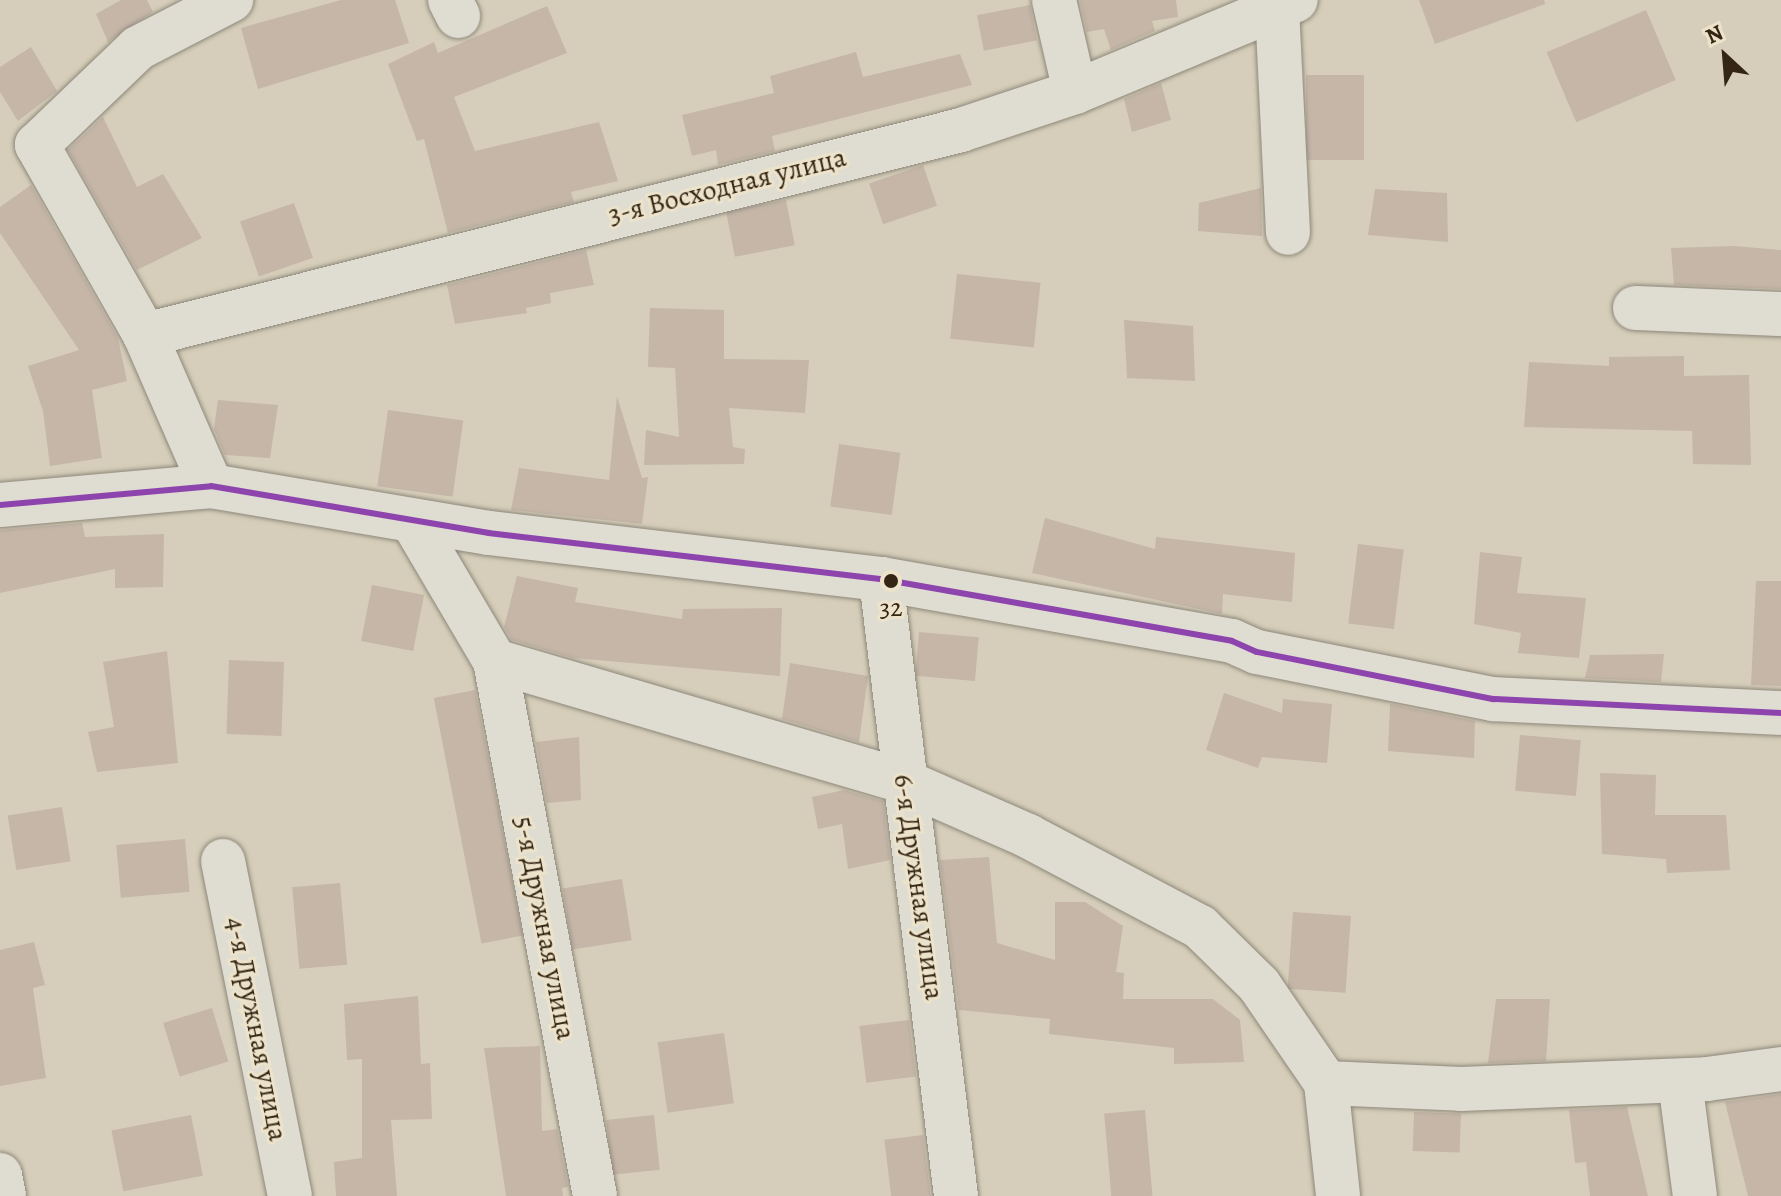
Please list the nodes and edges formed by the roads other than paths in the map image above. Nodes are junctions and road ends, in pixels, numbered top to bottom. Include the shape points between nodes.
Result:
1 (231, 0) edge
2 (1054, 0) edge
3 (1287, 4) edge
4 (1075, 92) junction
5 (1288, 233) dead end
6 (1635, 308) dead end
7 (1781, 314) edge
8 (145, 335) junction
9 (211, 486) junction
10 (0, 505) edge
11 (413, 522) junction
12 (881, 579) junction
13 (495, 661) junction
14 (1781, 713) edge
15 (903, 781) junction
16 (223, 861) dead end
17 (1781, 1069) edge
18 (1680, 1081) junction
19 (1326, 1083) junction
20 (0, 1175) edge
21 (4, 1196) edge
22 (290, 1196) edge
23 (595, 1196) edge
24 (956, 1196) edge
25 (1338, 1196) edge
26 (1695, 1196) edge

1 - 8 street via 138,48 37,145
2 - 4 street
3 - 4 street, 3-я Восходная улица
3 - 5 street
4 - 8 street, 3-я Восходная улица via 961,130
6 - 7 street
8 - 9 street
9 - 10 street
9 - 11 street
11 - 12 street
11 - 13 street, 5-я Дружная улица
12 - 14 street via 1232,641 1257,652 1493,699
12 - 15 street, 6-я Дружная улица
13 - 15 street
13 - 23 street, 5-я Дружная улица
15 - 19 street via 1028,836 1200,927 1259,985
15 - 24 street, 6-я Дружная улица
16 - 22 street, 4-я Дружная улица
17 - 18 street
18 - 19 street via 1461,1089
18 - 26 street
19 - 25 street
20 - 21 street

